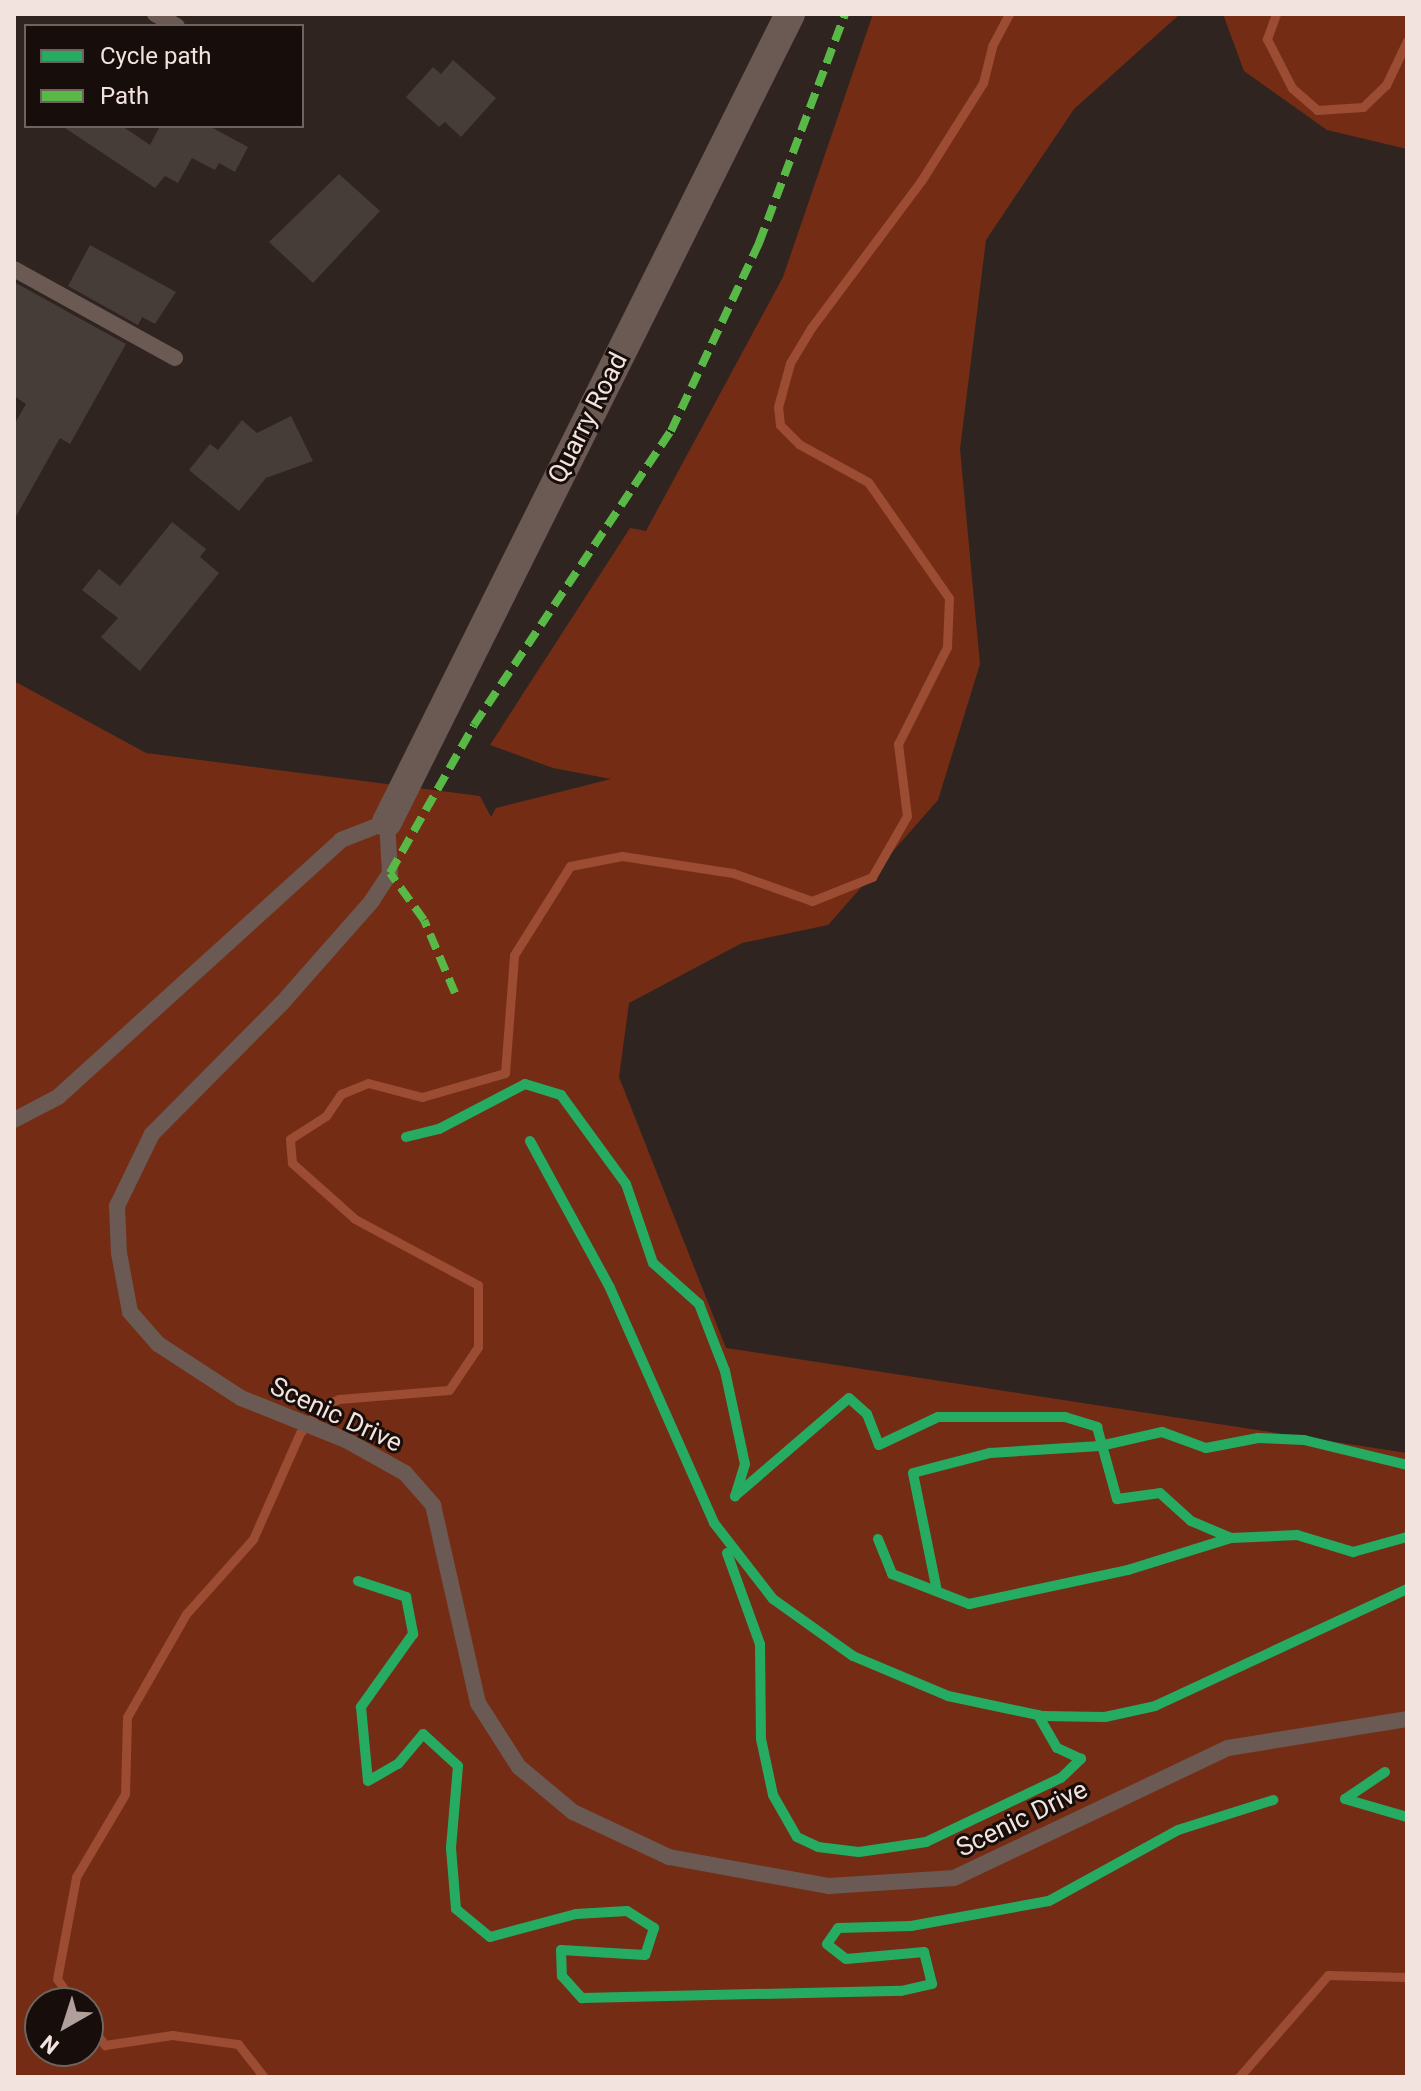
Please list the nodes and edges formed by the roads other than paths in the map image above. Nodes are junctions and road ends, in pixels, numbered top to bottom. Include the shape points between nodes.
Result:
1 (155, 14) edge
2 (790, 14) edge
3 (173, 24) edge
4 (14, 269) edge
5 (175, 358) dead end
6 (387, 822) junction
7 (14, 1120) edge
8 (1407, 1719) edge

1 - 3 lane
2 - 6 street, Quarry Road
4 - 5 lane
6 - 7 lane via 341,840 58,1097
6 - 8 lane, Scenic Drive via 390,873 372,901 282,1003 152,1134 117,1206 130,1312 158,1344 241,1398 346,1440 405,1473 433,1505 478,1703 519,1767 573,1812 669,1857 829,1886 954,1878 1228,1748

